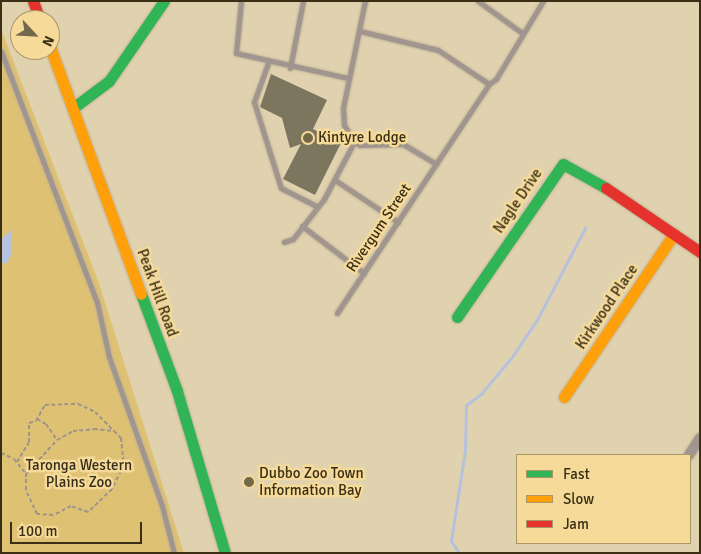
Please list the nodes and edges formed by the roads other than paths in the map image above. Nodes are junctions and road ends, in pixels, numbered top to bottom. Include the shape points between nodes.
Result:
1 (164, 1) edge
2 (241, 1) edge
3 (303, 1) edge
4 (365, 1) edge
5 (478, 1) edge
6 (542, 1) edge
7 (360, 31) junction
8 (522, 33) junction
9 (1, 51) edge
10 (55, 60) edge
11 (268, 63) junction
12 (290, 68) junction
13 (348, 78) junction
14 (489, 84) junction
15 (73, 108) junction
16 (354, 142) junction
17 (436, 164) junction
18 (335, 180) junction
19 (316, 206) junction
20 (398, 222) junction
21 (302, 226) junction
22 (674, 234) junction
23 (284, 242) dead end
24 (700, 252) edge
25 (364, 273) junction
26 (337, 313) dead end
27 (457, 316) dead end
28 (564, 397) dead end
29 (700, 438) edge
30 (690, 454) edge
31 (174, 553) edge
32 (225, 553) edge

1 - 15 main road via 109,81
2 - 11 lane via 236,53
3 - 12 lane
4 - 7 lane
5 - 8 lane
6 - 8 lane, Rivergum Street
7 - 13 lane
7 - 14 lane via 438,50
8 - 14 lane, Rivergum Street via 515,50
9 - 31 lane via 96,302 109,357 162,506
10 - 15 main road, Peak Hill Road
11 - 12 lane
11 - 19 lane via 254,102 281,188
12 - 13 lane
13 - 16 lane via 343,117
14 - 17 lane, Rivergum Street
15 - 32 main road, Peak Hill Road via 177,391
16 - 17 lane via 360,145 404,144
16 - 18 lane
17 - 20 lane, Rivergum Street
18 - 19 lane
18 - 20 lane
19 - 21 lane
20 - 25 lane, Rivergum Street
21 - 23 lane via 292,239
21 - 25 lane
22 - 24 main road, Nagle Drive
22 - 27 main road, Nagle Drive via 574,167 563,164
22 - 28 main road, Kirkwood Place
25 - 26 lane, Rivergum Street
29 - 30 street

